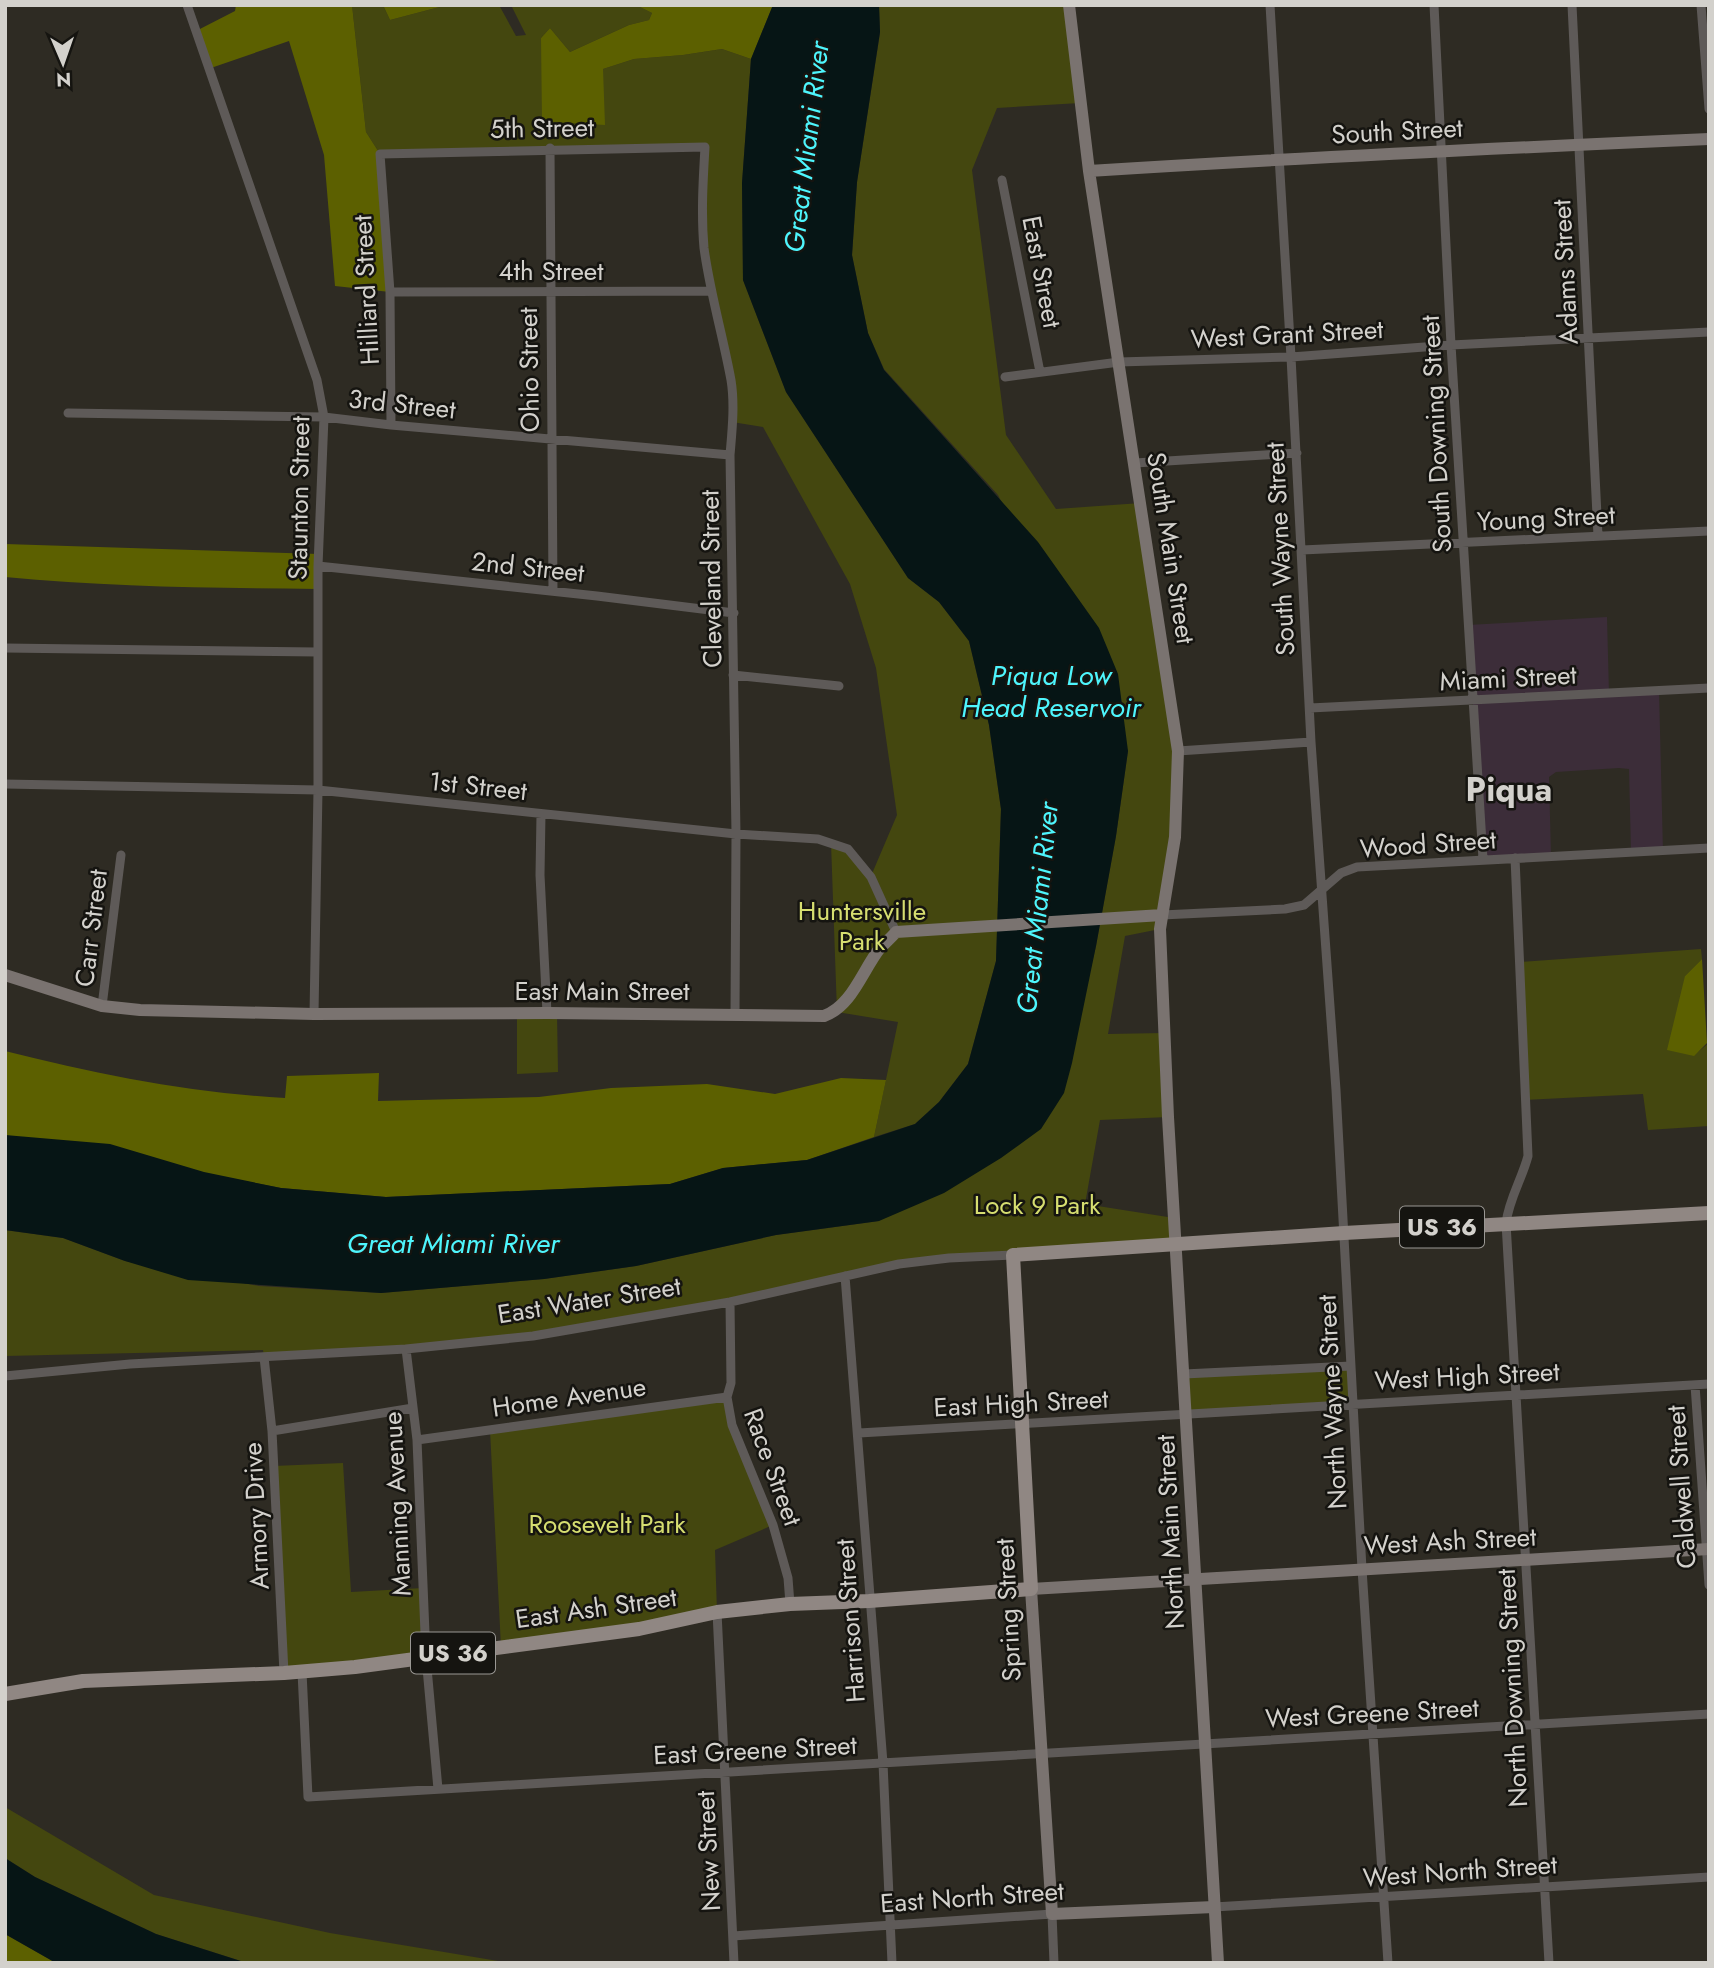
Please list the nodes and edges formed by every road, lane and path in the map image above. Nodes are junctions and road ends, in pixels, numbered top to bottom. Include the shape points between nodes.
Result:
1 (187, 5) edge
2 (1069, 5) edge
3 (1270, 5) edge
4 (1434, 5) edge
5 (1572, 5) edge
6 (1701, 5) edge
7 (1709, 109) edge
8 (1709, 139) edge
9 (1580, 144) junction
10 (705, 147) joint
11 (550, 148) junction
12 (1442, 152) junction
13 (380, 154) joint
14 (1279, 159) junction
15 (1089, 171) junction
16 (1002, 180) dead end
17 (711, 291) junction
18 (390, 292) junction
19 (550, 292) junction
20 (1709, 332) edge
21 (1589, 338) junction
22 (1451, 345) junction
23 (1291, 357) junction
24 (1119, 362) junction
25 (1040, 372) junction
26 (1005, 377) dead end
27 (68, 413) dead end
28 (324, 417) junction
29 (391, 425) junction
30 (551, 439) junction
31 (1297, 453) junction
32 (730, 455) junction
33 (1135, 463) junction
34 (1709, 531) edge
35 (1598, 536) junction
36 (1463, 543) junction
37 (1302, 551) junction
38 (318, 566) junction
39 (553, 591) junction
40 (734, 613) junction
41 (5, 648) edge
42 (317, 652) junction
43 (733, 675) junction
44 (839, 686) dead end
45 (1709, 688) edge
46 (1472, 701) junction
47 (1310, 708) junction
48 (1311, 742) junction
49 (1178, 751) junction
50 (5, 784) edge
51 (318, 790) junction
52 (541, 814) junction
53 (736, 834) junction
54 (1709, 848) edge
55 (121, 855) dead end
56 (1516, 858) junction
57 (1483, 859) junction
58 (1321, 891) junction
59 (1162, 915) junction
60 (896, 932) junction
61 (5, 975) edge
62 (102, 1006) junction
63 (547, 1013) junction
64 (314, 1014) junction
65 (735, 1014) junction
66 (1336, 1090) joint
67 (1167, 1099) joint
68 (1709, 1213) edge
69 (1506, 1223) junction
70 (1344, 1233) junction
71 (1175, 1244) junction
72 (1013, 1255) junction
73 (845, 1276) junction
74 (730, 1302) junction
75 (406, 1349) junction
76 (264, 1357) junction
77 (1351, 1366) junction
78 (1184, 1374) junction
79 (5, 1377) edge
80 (1709, 1384) edge
81 (1695, 1385) junction
82 (1516, 1394) junction
83 (727, 1397) junction
84 (1353, 1404) junction
85 (413, 1408) junction
86 (1186, 1415) junction
87 (1023, 1424) junction
88 (272, 1431) junction
89 (859, 1433) junction
90 (417, 1440) junction
91 (1707, 1549) edge
92 (1526, 1560) junction
93 (1362, 1569) junction
94 (1195, 1579) junction
95 (1709, 1585) edge
96 (1031, 1589) junction
97 (869, 1601) junction
98 (790, 1604) junction
99 (717, 1612) junction
100 (426, 1657) junction
101 (302, 1672) junction
102 (284, 1673) junction
103 (5, 1694) edge
104 (1709, 1714) edge
105 (1536, 1724) junction
106 (1374, 1734) junction
107 (1205, 1744) junction
108 (1042, 1754) junction
109 (883, 1763) junction
110 (725, 1773) junction
111 (438, 1790) junction
112 (1709, 1877) edge
113 (1545, 1887) junction
114 (1385, 1897) junction
115 (1214, 1907) junction
116 (1052, 1913) junction
117 (891, 1925) junction
118 (733, 1936) junction
119 (734, 1963) edge
120 (892, 1963) edge
121 (1054, 1963) edge
122 (1217, 1963) edge
123 (1388, 1963) edge
124 (1549, 1963) edge

1 - 28 street, Staunton Street via 317,380
2 - 15 street, South Main Street
3 - 14 street, South Wayne Street
4 - 12 street, South Downing Street
5 - 9 street, Adams Street
6 - 7 street
8 - 9 street, South Street
9 - 12 street, South Street
9 - 21 street, Adams Street
10 - 11 street, 5th Street
10 - 17 street, Cleveland Street via 701,202
11 - 13 street, 5th Street
11 - 19 street, Ohio Street
12 - 14 street, South Street
12 - 22 street, South Downing Street
13 - 18 street, Hilliard Street
14 - 15 street, South Street
14 - 23 street, South Wayne Street
15 - 24 street, South Main Street
16 - 25 street, East Street
17 - 19 street, 4th Street
17 - 32 street, Cleveland Street via 731,382
18 - 19 street, 4th Street
18 - 29 street, Hilliard Street
19 - 30 street, Ohio Street
20 - 21 street, West Grant Street
21 - 22 street, West Grant Street
21 - 35 street, Adams Street
22 - 23 street, West Grant Street
22 - 36 street, South Downing Street
23 - 24 street, West Grant Street
23 - 31 street, South Wayne Street
24 - 25 street, West Grant Street
24 - 33 street, South Main Street
25 - 26 street, West Grant Street
27 - 28 street, 3rd Street
28 - 29 street, 3rd Street
28 - 38 street, Staunton Street
29 - 30 street, 3rd Street
30 - 32 street, 3rd Street
30 - 39 street, Ohio Street
31 - 33 street
31 - 37 street, South Wayne Street
32 - 40 street, Cleveland Street
33 - 49 street, South Main Street
34 - 35 street, Young Street
35 - 36 street, Young Street
36 - 37 street, Young Street
36 - 46 street, South Downing Street
37 - 47 street, South Wayne Street
38 - 39 street, 2nd Street
38 - 42 street, Staunton Street
39 - 40 street, 2nd Street
40 - 43 street, Cleveland Street
41 - 42 street
42 - 51 street, Staunton Street
43 - 44 street
43 - 53 street, Cleveland Street
45 - 46 street, Miami Street
46 - 47 street, Miami Street
46 - 57 street, South Downing Street
47 - 48 street, South Wayne Street
48 - 49 street
48 - 58 street, South Wayne Street
49 - 59 street, South Main Street via 1175,837
50 - 51 street, 1st Street
51 - 52 street, 1st Street
51 - 64 street, Staunton Street
52 - 53 street, 1st Street
52 - 63 street
53 - 60 street, 1st Street via 818,839 848,849 871,877
53 - 65 street, Cleveland Street
54 - 56 street, Wood Street
55 - 62 street, Carr Street
56 - 57 street, Wood Street
56 - 69 street, North Downing Street via 1528,1156
57 - 58 street, Wood Street via 1357,867 1341,873
58 - 59 street, Wood Street via 1304,905 1285,909
58 - 66 street, South Wayne Street
59 - 60 street
59 - 67 street, South Main Street
60 - 65 street, East Main Street via 836,1012 824,1017
61 - 62 street, East Main Street
62 - 64 street, East Main Street
63 - 64 street, East Main Street
63 - 65 street, East Main Street
66 - 70 street, North Wayne Street
67 - 71 street, North Main Street
68 - 69 main road, US 36
69 - 70 main road, US 36
69 - 82 street, North Downing Street
70 - 71 main road, US 36
70 - 77 street, North Wayne Street
71 - 72 main road, East Water Street / US 36
71 - 78 street, North Main Street
72 - 73 street, East Water Street via 913,1263
72 - 87 main road, Spring Street
73 - 74 street, East Water Street
73 - 89 street, Harrison Street
74 - 75 street, East Water Street via 533,1336
74 - 83 street, Race Street via 731,1383
75 - 76 street, East Water Street
75 - 85 street, Manning Avenue
76 - 79 street, East Water Street
76 - 88 street, Armory Drive
77 - 78 street
77 - 84 street, North Wayne Street
78 - 86 street, North Main Street
80 - 81 street, West High Street
81 - 82 street, West High Street
81 - 91 street, Caldwell Street
82 - 84 street, West High Street
82 - 92 street, North Downing Street
83 - 90 street, Home Avenue
83 - 98 street, Race Street via 732,1425 773,1525 788,1578
84 - 86 street, West High Street
84 - 93 street, North Wayne Street
85 - 88 street
85 - 90 street, Manning Avenue
86 - 87 street, East High Street
86 - 94 street, North Main Street
87 - 89 street, East High Street
87 - 96 main road, Spring Street
88 - 102 street, Armory Drive
89 - 97 street, Harrison Street
90 - 100 street, Manning Avenue
91 - 92 street, West Ash Street
91 - 95 street, Caldwell Street
92 - 93 street, West Ash Street
92 - 105 street, North Downing Street
93 - 94 street, West Ash Street
93 - 106 street, North Wayne Street
94 - 96 street, East Ash Street
94 - 107 street, North Main Street
96 - 97 main road, East Ash Street / US 36
96 - 108 street, Spring Street
97 - 98 main road, East Ash Street / US 36
97 - 109 street, Harrison Street
98 - 99 main road, East Ash Street / US 36
99 - 100 main road, East Ash Street / US 36 via 639,1629
99 - 110 street, New Street
100 - 101 main road, East Ash Street / US 36
100 - 111 street, Manning Avenue
101 - 102 main road, East Ash Street / US 36
101 - 111 street, East Greene Street via 308,1797
102 - 103 main road, East Ash Street / US 36 via 83,1681
104 - 105 street, West Greene Street
105 - 106 street, West Greene Street
105 - 113 street, North Downing Street
106 - 107 street, West Greene Street
106 - 114 street, North Wayne Street
107 - 108 street, East Greene Street
107 - 115 street, North Main Street
108 - 109 street, East Greene Street
108 - 116 street, Spring Street
109 - 110 street, East Greene Street
109 - 117 street, Harrison Street
110 - 111 street, East Greene Street
110 - 118 street, New Street
112 - 113 street, West North Street
113 - 114 street, West North Street
113 - 124 street, North Downing Street
114 - 115 street, West North Street
114 - 123 street, North Wayne Street
115 - 116 street, East North Street
115 - 122 street, North Main Street
116 - 117 street, East North Street
116 - 121 street, Spring Street
117 - 118 street, East North Street
117 - 120 street, Harrison Street
118 - 119 street, New Street

